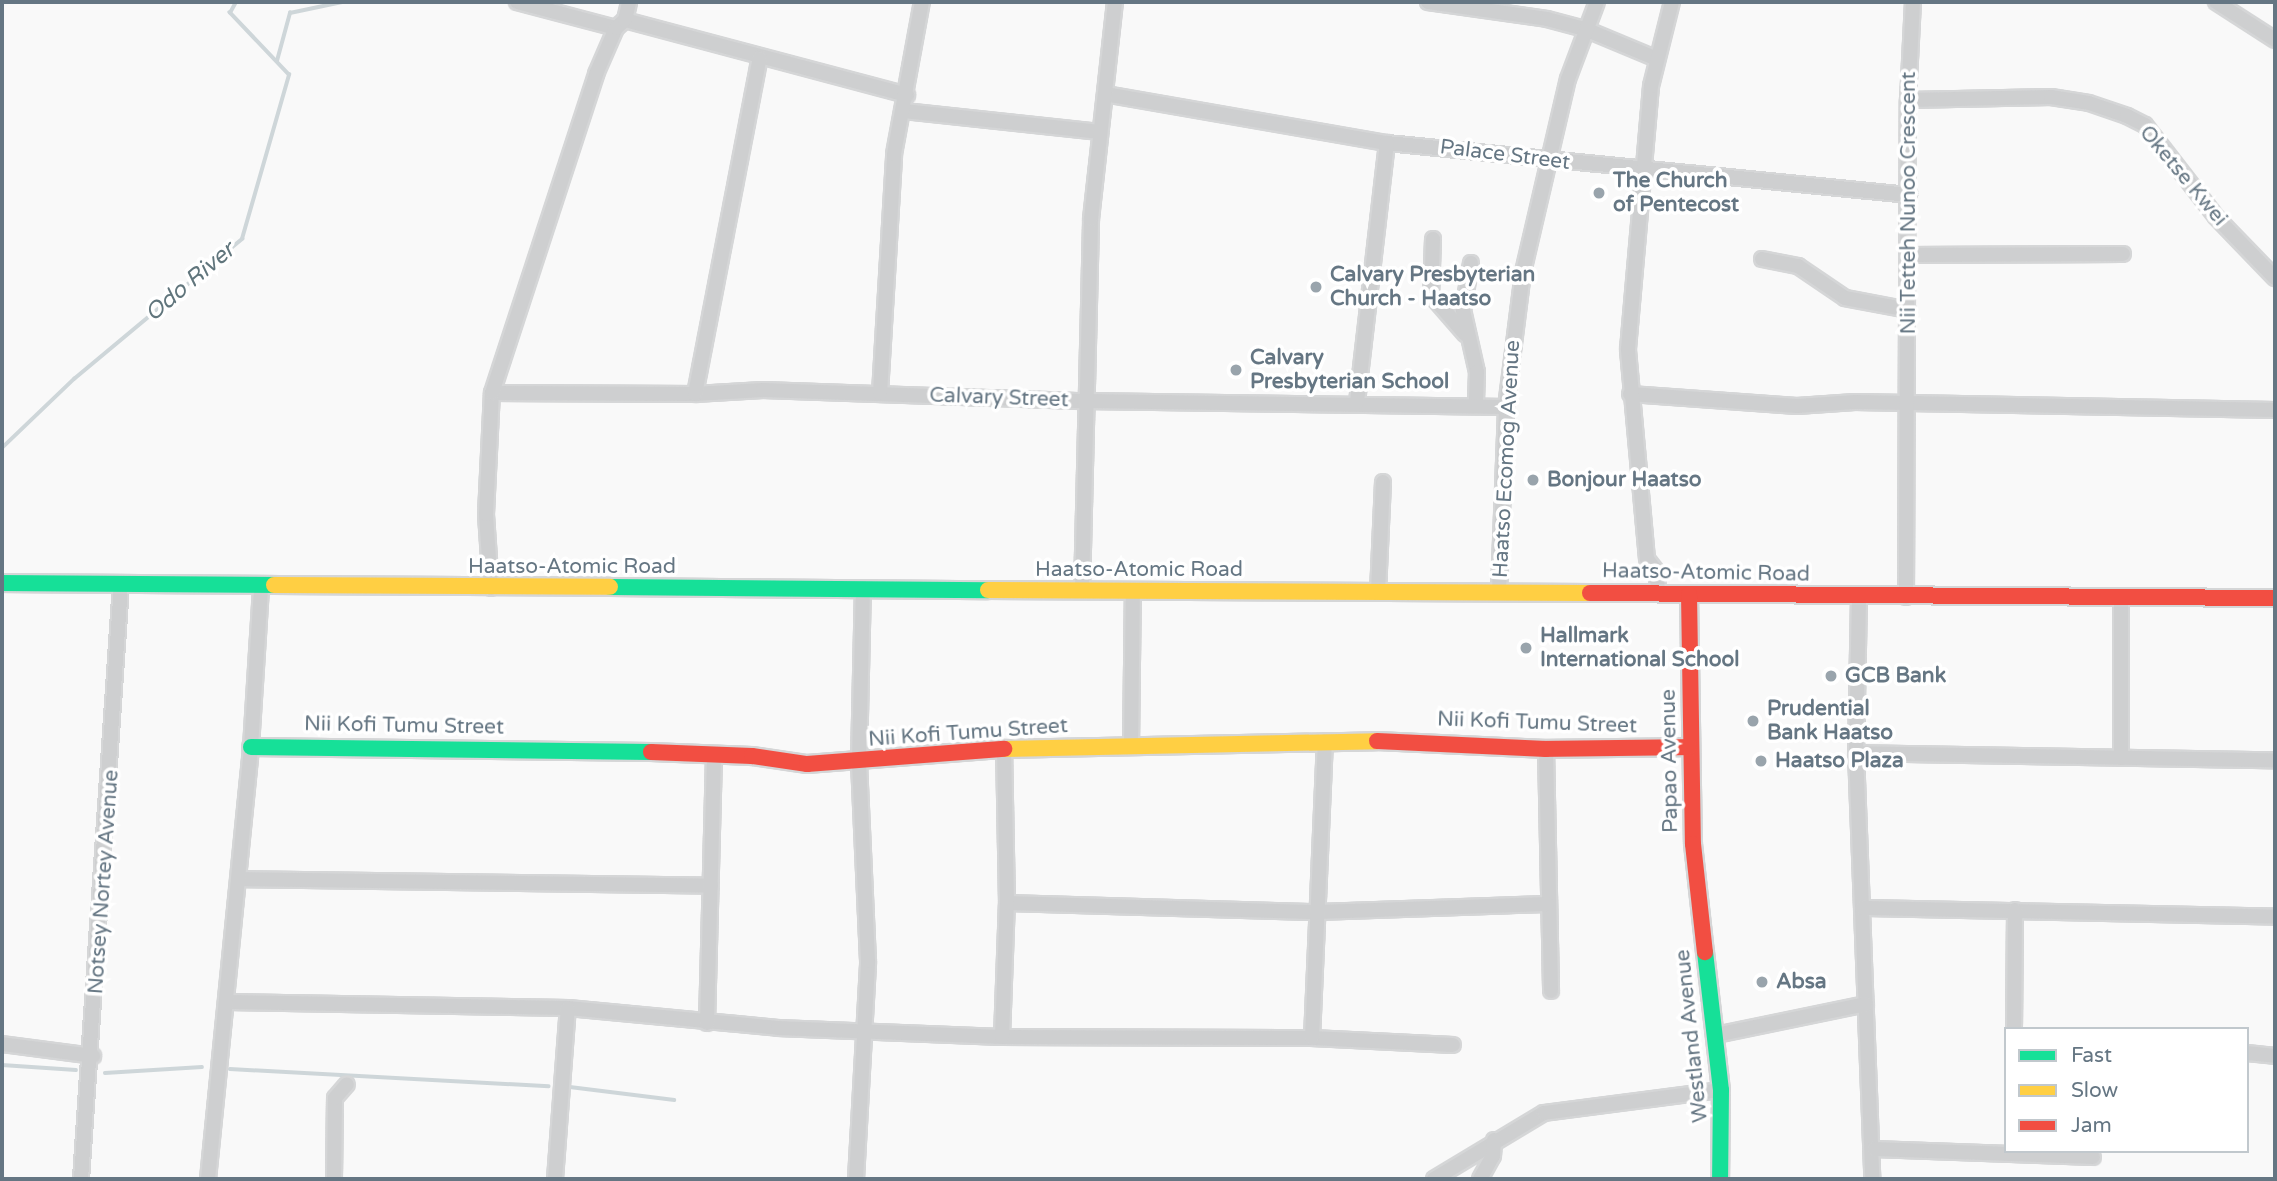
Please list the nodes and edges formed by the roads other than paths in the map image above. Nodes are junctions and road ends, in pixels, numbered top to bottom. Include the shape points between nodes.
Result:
1 (517, 2) edge
2 (629, 2) edge
3 (922, 2) edge
4 (1115, 2) edge
5 (1428, 2) edge
6 (1597, 2) edge
7 (1672, 2) edge
8 (1913, 2) edge
9 (2216, 2) edge
10 (2234, 6) edge
11 (620, 24) junction
12 (1586, 29) junction
13 (2275, 40) edge
14 (760, 58) junction
15 (1657, 59) junction
16 (1105, 94) junction
17 (907, 95) junction
18 (1908, 100) junction
19 (904, 111) junction
20 (1100, 132) junction
21 (1387, 143) junction
22 (1546, 161) junction
23 (1643, 171) junction
24 (1909, 195) junction
25 (1433, 239) dead end
26 (2123, 254) dead end
27 (1909, 255) junction
28 (1762, 258) dead end
29 (1471, 263) dead end
30 (2275, 278) edge
31 (1909, 310) junction
32 (1465, 334) junction
33 (492, 393) junction
34 (880, 393) junction
35 (695, 394) junction
36 (1630, 394) junction
37 (1084, 401) junction
38 (1357, 402) junction
39 (1909, 404) junction
40 (1476, 406) junction
41 (1506, 407) junction
42 (2275, 410) edge
43 (1383, 482) dead end
44 (2, 583) edge
45 (121, 585) junction
46 (261, 586) junction
47 (491, 588) junction
48 (863, 588) junction
49 (1082, 591) junction
50 (1499, 591) junction
51 (1133, 592) junction
52 (1378, 592) junction
53 (1658, 594) junction
54 (1689, 594) junction
55 (1860, 597) junction
56 (1906, 597) junction
57 (2121, 598) junction
58 (2275, 598) edge
59 (1325, 741) junction
60 (1131, 746) junction
61 (251, 747) junction
62 (1689, 747) junction
63 (1004, 749) junction
64 (1546, 749) junction
65 (1856, 753) junction
66 (714, 758) junction
67 (2121, 758) junction
68 (2275, 760) edge
69 (859, 761) junction
70 (238, 878) junction
71 (711, 886) junction
72 (1696, 889) joint
73 (1007, 903) junction
74 (1547, 904) junction
75 (1863, 908) junction
76 (2015, 910) junction
77 (1318, 912) junction
78 (2275, 917) edge
79 (1551, 991) dead end
80 (228, 1002) junction
81 (1866, 1004) junction
82 (568, 1008) junction
83 (707, 1023) junction
84 (2014, 1027) edge
85 (863, 1031) junction
86 (1716, 1035) junction
87 (1002, 1037) junction
88 (1312, 1038) junction
89 (2, 1044) edge
90 (1453, 1045) dead end
91 (2249, 1053) edge
92 (93, 1056) junction
93 (2275, 1056) edge
94 (347, 1084) dead end
95 (1721, 1090) junction
96 (1494, 1140) junction
97 (1874, 1149) junction
98 (2004, 1151) edge
99 (2040, 1153) edge
100 (2093, 1157) dead end
101 (1457, 1165) junction
102 (81, 1179) edge
103 (208, 1179) edge
104 (334, 1179) edge
105 (555, 1179) edge
106 (856, 1179) edge
107 (1434, 1179) edge
108 (1480, 1179) edge
109 (1720, 1179) edge
110 (1872, 1179) edge

1 - 11 street
2 - 11 street
3 - 17 street
4 - 16 street
5 - 12 street
6 - 12 street, Haatso Ecomog Avenue
7 - 15 street
8 - 18 street, Nii Tetteh Nunoo Crescent
9 - 10 street
10 - 13 street
11 - 14 street
11 - 33 street via 596,74
12 - 15 street
12 - 22 street, Haatso Ecomog Avenue
14 - 17 street
14 - 35 street
15 - 23 street
16 - 20 street
16 - 21 street, Palace Street
17 - 19 street
18 - 24 street, Nii Tetteh Nunoo Crescent
18 - 30 street, Oketse Kwei via 2051,97 2127,116 2145,125 2216,217
19 - 20 street
19 - 34 street via 887,228
20 - 37 street
21 - 22 street, Palace Street
21 - 38 street
22 - 23 street, Palace Street
22 - 41 street, Haatso Ecomog Avenue via 1522,272
23 - 24 street, Palace Street
23 - 36 street via 1629,307
24 - 27 street, Nii Tetteh Nunoo Crescent
25 - 32 street via 1431,295
26 - 27 street
27 - 31 street, Nii Tetteh Nunoo Crescent
28 - 31 street via 1798,266 1845,298
29 - 32 street via 1463,310
31 - 39 street, Nii Tetteh Nunoo Crescent
32 - 40 street via 1477,372
33 - 35 street, Calvary Street
33 - 47 street via 486,514
34 - 35 street, Calvary Street via 763,390
34 - 37 street, Calvary Street
36 - 39 street via 1797,406
36 - 53 street via 1647,559 1657,572
37 - 38 street, Calvary Street
37 - 49 street
38 - 40 street, Calvary Street
39 - 42 street
39 - 56 street, Nii Tetteh Nunoo Crescent
40 - 41 street, Calvary Street
41 - 50 street, Haatso Ecomog Avenue
43 - 52 street
44 - 45 main road, Haatso-Atomic Road
45 - 46 main road, Haatso-Atomic Road
45 - 92 street, Notsey Nortey Avenue
46 - 47 main road, Haatso-Atomic Road
46 - 61 street
47 - 48 main road, Haatso-Atomic Road
48 - 49 main road, Haatso-Atomic Road
48 - 69 street
49 - 51 main road, Haatso-Atomic Road
50 - 52 main road, Haatso-Atomic Road
50 - 53 main road, Haatso-Atomic Road
51 - 52 main road, Haatso-Atomic Road
51 - 60 street
53 - 54 main road, Haatso-Atomic Road
54 - 55 main road, Haatso-Atomic Road
54 - 62 main road, Papao Avenue
55 - 56 main road, Haatso-Atomic Road
55 - 65 street
56 - 57 main road, Haatso-Atomic Road
57 - 58 main road, Haatso-Atomic Road
57 - 67 street
59 - 60 main road, Nii Kofi Tumu Street
59 - 64 main road, Nii Kofi Tumu Street via 1429,741
59 - 77 street
60 - 63 main road, Nii Kofi Tumu Street
61 - 66 main road, Nii Kofi Tumu Street via 364,744
61 - 70 street
62 - 64 main road, Nii Kofi Tumu Street
62 - 72 main road, Papao Avenue
63 - 69 main road, Nii Kofi Tumu Street
63 - 73 street
64 - 74 street
65 - 67 street
65 - 75 street
66 - 69 main road, Nii Kofi Tumu Street
66 - 71 street
67 - 68 street
69 - 85 street via 868,961
70 - 71 street
70 - 80 street
71 - 83 street
72 - 86 main road, Westland Avenue
73 - 77 street
73 - 87 street
74 - 77 street
74 - 79 street
75 - 76 street
75 - 81 street
76 - 78 street
76 - 84 street
77 - 88 street
80 - 82 street
80 - 103 street
81 - 86 street
81 - 97 street
82 - 83 street
82 - 105 street
83 - 85 street
85 - 87 street
85 - 106 street
86 - 95 main road, Westland Avenue
87 - 88 street
88 - 90 street
89 - 92 street
91 - 93 street
92 - 102 street, Notsey Nortey Avenue
94 - 104 street via 335,1098
95 - 96 street via 1559,1109
95 - 109 main road, Westland Avenue
96 - 101 street
96 - 108 street via 1493,1156
97 - 98 street
97 - 110 street
99 - 100 street
101 - 107 street
101 - 108 street

